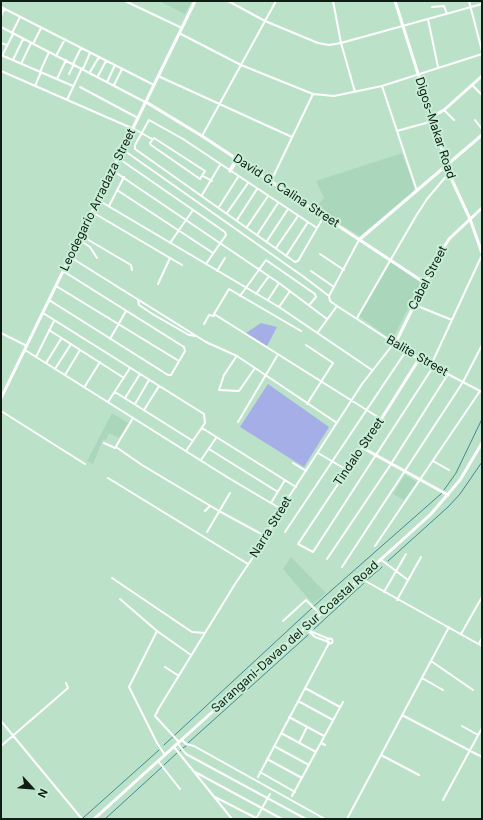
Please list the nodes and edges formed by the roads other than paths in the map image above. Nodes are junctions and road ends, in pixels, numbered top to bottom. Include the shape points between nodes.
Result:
1 (125, 1) edge
2 (195, 1) edge
3 (228, 1) edge
4 (276, 1) edge
5 (333, 1) edge
6 (395, 1) edge
7 (469, 1) edge
8 (482, 4) edge
9 (1, 7) edge
10 (432, 7) dead end
11 (471, 7) junction
12 (4, 9) junction
13 (447, 14) junction
14 (1, 16) edge
15 (20, 17) junction
16 (428, 19) junction
17 (265, 21) junction
18 (404, 26) junction
19 (1, 27) edge
20 (41, 28) junction
21 (182, 28) junction
22 (179, 33) junction
23 (13, 34) junction
24 (23, 39) junction
25 (65, 39) junction
26 (1, 43) edge
27 (341, 43) junction
28 (32, 44) junction
29 (7, 45) junction
30 (81, 48) junction
31 (49, 52) junction
32 (90, 52) junction
33 (482, 52) edge
34 (2, 55) edge
35 (56, 56) junction
36 (98, 57) junction
37 (13, 60) junction
38 (66, 60) junction
39 (106, 60) junction
40 (21, 64) junction
41 (73, 64) junction
42 (115, 65) junction
43 (241, 65) junction
44 (438, 67) junction
45 (82, 68) junction
46 (122, 69) junction
47 (1, 71) edge
48 (41, 72) junction
49 (90, 72) junction
50 (69, 74) dead end
51 (418, 74) junction
52 (98, 76) junction
53 (158, 76) junction
54 (482, 76) edge
55 (57, 79) junction
56 (107, 83) junction
57 (154, 85) junction
58 (35, 86) junction
59 (73, 86) junction
60 (114, 86) junction
61 (382, 86) junction
62 (472, 86) junction
63 (80, 87) dead end
64 (355, 92) junction
65 (313, 94) junction
66 (482, 95) edge
67 (67, 100) junction
68 (146, 102) junction
69 (220, 104) junction
70 (444, 110) junction
71 (138, 118) junction
72 (432, 119) junction
73 (454, 120) dead end
74 (475, 120) dead end
75 (133, 128) junction
76 (482, 129) edge
77 (142, 132) junction
78 (397, 132) junction
79 (482, 135) edge
80 (202, 136) junction
81 (292, 137) junction
82 (152, 139) junction
83 (122, 149) junction
84 (118, 158) junction
85 (237, 160) junction
86 (220, 165) junction
87 (447, 166) junction
88 (112, 170) junction
89 (230, 172) junction
90 (449, 173) junction
91 (202, 176) junction
92 (124, 177) junction
93 (238, 177) junction
94 (212, 181) junction
95 (270, 181) junction
96 (248, 183) junction
97 (117, 190) junction
98 (257, 190) junction
99 (417, 191) junction
100 (202, 195) junction
101 (268, 196) junction
102 (97, 200) junction
103 (278, 203) junction
104 (109, 207) junction
105 (218, 207) junction
106 (482, 208) edge
107 (288, 209) junction
108 (193, 210) junction
109 (92, 212) junction
110 (227, 213) junction
111 (298, 216) junction
112 (324, 216) junction
113 (470, 219) junction
114 (186, 220) junction
115 (237, 220) junction
116 (308, 222) junction
117 (247, 227) junction
118 (317, 228) junction
119 (179, 231) junction
120 (80, 235) junction
121 (257, 235) junction
122 (360, 239) junction
123 (78, 240) junction
124 (267, 241) junction
125 (170, 243) junction
126 (220, 243) junction
127 (276, 248) junction
128 (481, 248) edge
129 (213, 252) junction
130 (320, 254) dead end
131 (482, 254) edge
132 (286, 256) junction
133 (70, 257) junction
134 (97, 258) dead end
135 (170, 258) junction
136 (226, 258) dead end
137 (390, 259) junction
138 (205, 264) junction
139 (182, 265) dead end
140 (259, 269) junction
141 (132, 270) dead end
142 (344, 270) junction
143 (217, 271) junction
144 (311, 271) dead end
145 (63, 272) junction
146 (269, 276) junction
147 (280, 283) junction
148 (425, 283) junction
149 (158, 284) dead end
150 (56, 286) junction
151 (245, 287) junction
152 (334, 288) junction
153 (290, 291) junction
154 (256, 294) junction
155 (240, 296) junction
156 (329, 296) junction
157 (49, 300) junction
158 (138, 300) junction
159 (268, 301) junction
160 (310, 304) junction
161 (414, 305) junction
162 (148, 306) junction
163 (337, 306) junction
164 (144, 308) junction
165 (279, 308) junction
166 (126, 311) junction
167 (43, 313) junction
168 (163, 314) junction
169 (154, 315) junction
170 (214, 316) junction
171 (327, 318) junction
172 (357, 318) junction
173 (453, 320) junction
174 (54, 321) junction
175 (118, 324) junction
176 (204, 324) dead end
177 (49, 330) junction
178 (301, 331) dead end
179 (318, 332) junction
180 (1, 333) edge
181 (192, 333) junction
182 (193, 336) junction
183 (197, 336) junction
184 (62, 338) junction
185 (110, 339) junction
186 (70, 344) junction
187 (394, 344) junction
188 (306, 345) dead end
189 (482, 345) edge
190 (26, 346) junction
191 (25, 350) junction
192 (80, 350) junction
193 (406, 351) junction
194 (277, 355) junction
195 (237, 356) junction
196 (36, 357) junction
197 (420, 359) junction
198 (179, 361) junction
199 (100, 362) junction
200 (46, 363) junction
201 (432, 366) junction
202 (130, 368) junction
203 (255, 368) junction
204 (56, 370) junction
205 (372, 370) junction
206 (140, 374) junction
207 (448, 374) junction
208 (65, 375) junction
209 (265, 375) junction
210 (124, 378) junction
211 (150, 380) junction
212 (320, 381) junction
213 (463, 382) junction
214 (85, 386) junction
215 (159, 386) junction
216 (481, 391) edge
217 (115, 392) junction
218 (1, 398) edge
219 (125, 398) junction
220 (351, 401) junction
221 (108, 402) junction
222 (134, 404) junction
223 (307, 404) junction
224 (144, 410) junction
225 (367, 410) junction
226 (1, 411) edge
227 (132, 418) junction
228 (382, 419) junction
229 (238, 422) dead end
230 (337, 423) junction
231 (202, 428) junction
232 (216, 438) junction
233 (193, 441) junction
234 (104, 443) dead end
235 (482, 443) edge
236 (116, 447) junction
237 (363, 448) junction
238 (209, 449) junction
239 (186, 451) junction
240 (318, 453) junction
241 (376, 455) junction
242 (201, 460) junction
243 (433, 461) junction
244 (333, 462) junction
245 (84, 464) dead end
246 (293, 464) dead end
247 (391, 464) junction
248 (347, 470) junction
249 (449, 470) dead end
250 (306, 471) junction
251 (406, 472) junction
252 (108, 478) dead end
253 (285, 480) junction
254 (420, 480) junction
255 (296, 487) junction
256 (278, 492) junction
257 (230, 493) dead end
258 (448, 496) junction
259 (271, 503) junction
260 (210, 506) junction
261 (281, 509) junction
262 (206, 511) dead end
263 (219, 511) junction
264 (207, 532) dead end
265 (285, 532) dead end
266 (265, 536) junction
267 (376, 546) dead end
268 (406, 554) dead end
269 (421, 557) dead end
270 (327, 559) dead end
271 (380, 559) junction
272 (248, 564) junction
273 (342, 568) dead end
274 (397, 572) junction
275 (112, 578) dead end
276 (360, 578) junction
277 (408, 580) junction
278 (384, 592) junction
279 (482, 597) edge
280 (120, 600) dead end
281 (397, 600) junction
282 (320, 614) junction
283 (283, 621) dead end
284 (449, 627) junction
285 (305, 628) junction
286 (157, 631) junction
287 (309, 631) junction
288 (205, 632) junction
289 (461, 634) junction
290 (482, 638) edge
291 (329, 643) junction
292 (479, 644) junction
293 (482, 646) edge
294 (191, 655) junction
295 (431, 661) junction
296 (165, 667) dead end
297 (179, 676) junction
298 (422, 678) junction
299 (66, 683) dead end
300 (305, 688) junction
301 (443, 690) dead end
302 (472, 690) dead end
303 (298, 701) junction
304 (343, 702) dead end
305 (340, 707) junction
306 (402, 715) junction
307 (289, 717) junction
308 (333, 720) junction
309 (1, 721) edge
310 (462, 726) dead end
311 (307, 727) junction
312 (482, 728) edge
313 (280, 733) junction
314 (478, 735) junction
315 (12, 736) junction
316 (324, 736) junction
317 (179, 742) junction
318 (299, 743) junction
319 (321, 743) junction
320 (325, 745) dead end
321 (1, 746) edge
322 (274, 746) junction
323 (174, 747) junction
324 (470, 750) junction
325 (316, 752) junction
326 (186, 754) junction
327 (165, 755) junction
328 (381, 755) junction
329 (182, 757) junction
330 (482, 757) edge
331 (267, 759) junction
332 (158, 761) junction
333 (309, 765) junction
334 (195, 772) junction
335 (260, 772) junction
336 (419, 775) dead end
337 (258, 777) dead end
338 (302, 778) junction
339 (180, 789) dead end
340 (295, 792) junction
341 (270, 794) dead end
342 (214, 796) junction
343 (292, 796) dead end
344 (267, 798) junction
345 (443, 800) dead end
346 (262, 808) junction
347 (82, 819) edge
348 (94, 819) edge
349 (232, 819) edge
350 (257, 819) edge
351 (282, 819) edge
352 (306, 819) edge
353 (325, 819) edge
354 (347, 819) edge

1 - 21 street
2 - 21 street, Leodegario Arradaza Street
3 - 17 street
4 - 17 street
5 - 27 street
6 - 18 street, Digos-Makar Road
7 - 11 street
8 - 11 street
9 - 12 street
10 - 13 street via 444,6
11 - 13 street
11 - 33 street
12 - 14 street
12 - 15 street
13 - 16 street
15 - 20 street
15 - 23 street
16 - 18 street
16 - 44 street
17 - 27 street via 323,44
17 - 43 street
18 - 27 street
18 - 51 street, Digos-Makar Road
19 - 23 street
20 - 25 street
20 - 28 street
21 - 22 street, Leodegario Arradaza Street
22 - 43 street
22 - 53 street, Leodegario Arradaza Street
23 - 24 street
23 - 29 street
24 - 28 street
24 - 37 street
25 - 30 street
25 - 35 street
26 - 29 street
27 - 64 street
28 - 31 street
28 - 40 street
29 - 34 street
30 - 32 street
30 - 41 street
31 - 35 street
31 - 48 street
32 - 36 street
32 - 45 street
33 - 44 street
34 - 37 street
35 - 38 street
36 - 39 street
36 - 49 street
37 - 40 street
38 - 41 street
38 - 55 street
39 - 42 street
39 - 52 street
40 - 48 street
41 - 45 street
41 - 50 street
42 - 46 street
42 - 56 street
43 - 65 street
43 - 69 street
44 - 51 street
45 - 49 street
45 - 59 street
46 - 57 street
46 - 60 street
47 - 58 street
48 - 55 street
48 - 58 street
49 - 52 street
51 - 61 street
51 - 72 street, Digos-Makar Road
52 - 56 street
53 - 57 street, Leodegario Arradaza Street
53 - 69 street
54 - 62 street
55 - 59 street
56 - 60 street
57 - 68 street, Leodegario Arradaza Street
58 - 67 street
59 - 67 street
60 - 68 street
61 - 64 street
61 - 78 street
62 - 66 street
62 - 70 street
63 - 71 street
64 - 65 street via 334,96
65 - 81 street
67 - 75 street
68 - 71 street, Leodegario Arradaza Street
68 - 80 street, David G. Calina Street
69 - 80 street
69 - 81 street
70 - 72 street
70 - 73 street
71 - 75 street, Leodegario Arradaza Street
72 - 78 street
72 - 87 street, Digos-Makar Road
74 - 76 street
75 - 77 street
75 - 83 street, Leodegario Arradaza Street
77 - 82 street
77 - 86 street via 149,120 183,139
77 - 100 street via 136,148
78 - 99 street
79 - 87 street
80 - 85 street, David G. Calina Street
81 - 95 street
82 - 91 street via 155,138 205,171
82 - 91 street via 151,145 200,179
83 - 84 street, Leodegario Arradaza Street
83 - 156 street
84 - 88 street, Leodegario Arradaza Street
84 - 108 street
85 - 89 street
85 - 95 street, David G. Calina Street
86 - 89 street
86 - 94 street
87 - 90 street, Digos-Makar Road
87 - 99 street
88 - 92 street
88 - 102 street, Leodegario Arradaza Street
89 - 93 street
90 - 113 street, Digos-Makar Road
90 - 137 street via 427,199
91 - 94 street
92 - 97 street
92 - 114 street
93 - 96 street
93 - 105 street
94 - 100 street
95 - 112 street, David G. Calina Street
96 - 98 street
96 - 110 street
97 - 104 street
97 - 119 street
98 - 101 street
98 - 115 street
99 - 122 street
100 - 105 street
101 - 103 street
101 - 117 street
102 - 104 street
102 - 109 street, Leodegario Arradaza Street
103 - 107 street
103 - 121 street
104 - 125 street
105 - 110 street
106 - 113 street, Cabel Street
107 - 111 street
107 - 124 street
108 - 114 street
108 - 126 street via 225,232 226,235
109 - 120 street, Leodegario Arradaza Street
109 - 135 street
110 - 115 street
111 - 116 street
111 - 127 street
112 - 118 street
112 - 122 street, David G. Calina Street
113 - 128 street, Digos-Makar Road
113 - 148 street, Cabel Street via 449,239
114 - 119 street
114 - 126 street
115 - 117 street
116 - 118 street
116 - 132 street
117 - 121 street
118 - 132 street via 298,261 295,262
119 - 125 street
119 - 129 street
120 - 123 street, Leodegario Arradaza Street
120 - 141 street via 131,264
121 - 124 street
122 - 137 street, David G. Calina Street
122 - 142 street
123 - 133 street, Leodegario Arradaza Street
123 - 134 street via 90,247
124 - 127 street
125 - 138 street
126 - 129 street
126 - 140 street
127 - 132 street
128 - 131 street, Digos-Makar Road
129 - 138 street
130 - 142 street
131 - 173 street
133 - 145 street, Leodegario Arradaza Street
133 - 158 street
135 - 139 street
135 - 149 street
136 - 143 street
137 - 148 street, David G. Calina Street
137 - 172 street
138 - 143 street
140 - 146 street
140 - 151 street
140 - 160 street via 267,260 305,286 316,296
142 - 152 street
143 - 151 street
144 - 152 street
145 - 150 street, Leodegario Arradaza Street
145 - 166 street
146 - 147 street
146 - 154 street
147 - 153 street
147 - 159 street
148 - 161 street, Cabel Street
150 - 157 street, Leodegario Arradaza Street
150 - 175 street
151 - 154 street
151 - 155 street
152 - 156 street
153 - 160 street
153 - 165 street
154 - 159 street
155 - 170 street via 228,290
155 - 178 street
156 - 163 street via 330,301
157 - 167 street, Leodegario Arradaza Street
157 - 185 street
158 - 162 street
158 - 164 street via 139,305
159 - 165 street
160 - 171 street
161 - 173 street
161 - 187 street, Cabel Street
162 - 164 street
162 - 168 street
163 - 171 street
163 - 172 street, Balite Street
164 - 169 street
165 - 179 street
166 - 175 street
166 - 198 street via 186,349
167 - 174 street
167 - 190 street, Leodegario Arradaza Street
168 - 169 street
168 - 181 street
169 - 182 street
170 - 176 street via 209,315
170 - 194 street
171 - 179 street
172 - 187 street, Balite Street
173 - 201 street
174 - 177 street
174 - 202 street
175 - 185 street
175 - 198 street
177 - 184 street
177 - 196 street
179 - 205 street
180 - 190 street
181 - 182 street
181 - 183 street
182 - 183 street
183 - 195 street via 216,348
184 - 186 street
184 - 200 street
185 - 198 street via 169,375
186 - 192 street
186 - 204 street
187 - 193 street, Balite Street
187 - 205 street, Narra Street
188 - 212 street via 333,362
189 - 213 street
190 - 191 street, Leodegario Arradaza Street
191 - 196 street
191 - 218 street, Leodegario Arradaza Street
192 - 199 street
192 - 208 street
193 - 197 street, Balite Street
193 - 225 street
194 - 209 street
194 - 212 street
195 - 203 street
195 - 203 street via 224,375 219,390 239,391
196 - 200 street
197 - 201 street, Balite Street
197 - 228 street, Tindalo Street
199 - 210 street
199 - 214 street
200 - 204 street
201 - 207 street, Balite Street
201 - 241 street
202 - 206 street
202 - 210 street
203 - 209 street
204 - 208 street
205 - 220 street, Narra Street
206 - 211 street
206 - 219 street
207 - 213 street, Balite Street
207 - 247 street
208 - 214 street
209 - 223 street
209 - 229 street
210 - 217 street
211 - 215 street
211 - 222 street
212 - 220 street
212 - 223 street
213 - 216 street, Balite Street
213 - 251 street
214 - 221 street
215 - 224 street
215 - 231 street via 204,414 206,420
216 - 243 street
217 - 219 street
217 - 221 street
219 - 222 street
220 - 225 street
220 - 230 street, Narra Street
221 - 227 street
222 - 224 street
223 - 230 street
224 - 233 street
225 - 228 street
225 - 244 street
226 - 245 street
227 - 236 street
227 - 239 street
228 - 237 street, Tindalo Street
230 - 240 street, Narra Street
231 - 232 street
231 - 233 street
232 - 238 street
232 - 253 street
233 - 239 street
234 - 236 street
235 - 258 street, Sarangani-Davao del Sur Coastal Road
236 - 260 street
237 - 241 street
237 - 248 street, Tindalo Street
238 - 242 street
238 - 256 street
239 - 242 street
240 - 244 street
240 - 250 street, Narra Street
241 - 247 street
241 - 248 street, Tindalo Street via 313,552 298,544
242 - 259 street
243 - 249 street
243 - 254 street
244 - 248 street
244 - 265 street
246 - 250 street
247 - 251 street
247 - 270 street
250 - 255 street, Narra Street
251 - 254 street
251 - 273 street
252 - 272 street
253 - 255 street
253 - 256 street
254 - 258 street
254 - 267 street
255 - 261 street, Narra Street
256 - 259 street
257 - 263 street
258 - 271 street, Sarangani-Davao del Sur Coastal Road via 432,514
259 - 261 street
260 - 262 street
260 - 263 street
261 - 266 street, Narra Street
263 - 264 street
263 - 266 street
266 - 272 street, Narra Street
268 - 274 street
269 - 277 street
271 - 274 street
271 - 276 street, Sarangani-Davao del Sur Coastal Road
272 - 288 street, Narra Street
274 - 277 street
274 - 278 street
275 - 288 street via 193,633
276 - 278 street
276 - 282 street, Sarangani-Davao del Sur Coastal Road
277 - 281 street
278 - 281 street
279 - 289 street
280 - 286 street
281 - 284 street
282 - 283 street via 314,606 305,601
282 - 285 street, Sarangani-Davao del Sur Coastal Road
284 - 289 street
284 - 295 street
285 - 287 street
285 - 317 street, Sarangani-Davao del Sur Coastal Road
286 - 294 street
286 - 327 street via 130,687 156,742
287 - 291 street
287 - 291 street via 331,638
288 - 294 street, Narra Street
289 - 292 street
290 - 292 street
291 - 300 street
292 - 293 street
294 - 297 street, Narra Street
295 - 298 street
295 - 302 street
296 - 297 street
297 - 317 street, Narra Street via 155,716
298 - 301 street
298 - 306 street
299 - 315 street via 68,688
300 - 303 street
300 - 305 street
303 - 307 street
303 - 308 street
304 - 305 street
305 - 308 street
306 - 324 street
306 - 328 street
307 - 311 street
307 - 313 street
308 - 316 street
309 - 315 street
310 - 314 street
311 - 316 street
311 - 318 street
312 - 314 street
313 - 318 street
313 - 322 street
314 - 324 street
315 - 321 street
315 - 347 street
316 - 319 street
317 - 323 street, Sarangani-Davao del Sur Coastal Road
317 - 326 street
317 - 353 street via 194,746
318 - 325 street
319 - 320 street
319 - 325 street
322 - 331 street
322 - 333 street
323 - 327 street, Sarangani-Davao del Sur Coastal Road
323 - 329 street
324 - 330 street
324 - 345 street
325 - 333 street
326 - 329 street
326 - 344 street
327 - 332 street, Sarangani-Davao del Sur Coastal Road
328 - 336 street
328 - 354 street
329 - 334 street
331 - 335 street
331 - 338 street
332 - 339 street
332 - 348 street, Sarangani-Davao del Sur Coastal Road
333 - 338 street
334 - 342 street
334 - 346 street
335 - 337 street
335 - 340 street
338 - 340 street
340 - 343 street
341 - 344 street
342 - 349 street
342 - 350 street
344 - 346 street
344 - 352 street
346 - 350 street
346 - 351 street

